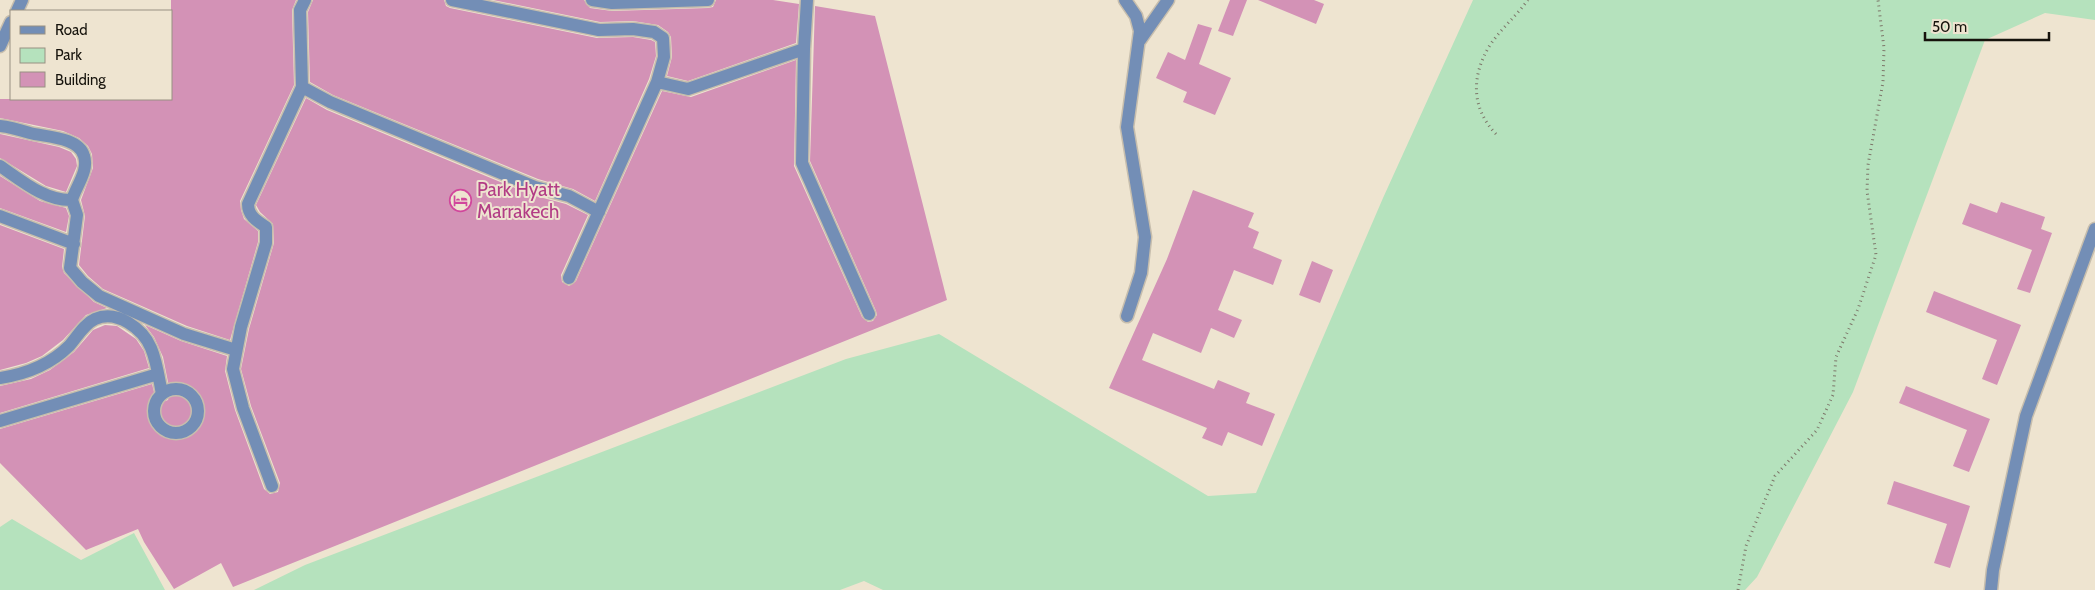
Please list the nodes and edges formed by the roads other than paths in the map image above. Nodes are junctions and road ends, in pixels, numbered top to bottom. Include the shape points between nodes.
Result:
1 (305, 0) edge
2 (452, 0) edge
3 (592, 0) edge
4 (708, 0) edge
5 (807, 0) edge
6 (1124, 0) edge
7 (1165, 4) edge
8 (1134, 14) junction
9 (10, 24) edge
10 (1140, 40) junction
11 (0, 46) edge
12 (804, 49) junction
13 (657, 82) junction
14 (302, 87) junction
15 (0, 126) edge
16 (0, 166) edge
17 (72, 200) junction
18 (599, 212) junction
19 (0, 216) edge
20 (2095, 229) edge
21 (74, 244) junction
22 (569, 278) dead end
23 (869, 314) dead end
24 (1127, 316) dead end
25 (236, 350) junction
26 (158, 374) junction
27 (0, 378) edge
28 (162, 394) dead end
29 (0, 421) edge
30 (272, 486) dead end
31 (1991, 590) edge

1 - 14 street via 300,10
2 - 13 street via 599,30 654,32 663,38 664,57
3 - 4 street via 632,3
5 - 12 street
6 - 8 street
7 - 8 street via 1147,14
7 - 10 street
8 - 10 street
9 - 11 street
10 - 24 street via 1130,94 1128,127 1144,224 1144,256
12 - 13 street via 688,89
12 - 23 street via 802,163
13 - 18 street
14 - 18 street via 330,102 535,187 569,196
14 - 25 street via 248,204 248,211 266,227 266,243
15 - 17 street via 47,135 75,145 82,151 84,172
16 - 17 street via 39,192 60,200
17 - 21 street via 77,215
18 - 22 street
19 - 21 street
20 - 31 street via 2026,416
21 - 25 street via 70,268 99,296 184,334
25 - 30 street via 233,369 243,408
26 - 27 street via 147,339 118,317 97,318 53,359 18,376
26 - 28 street
26 - 29 street

